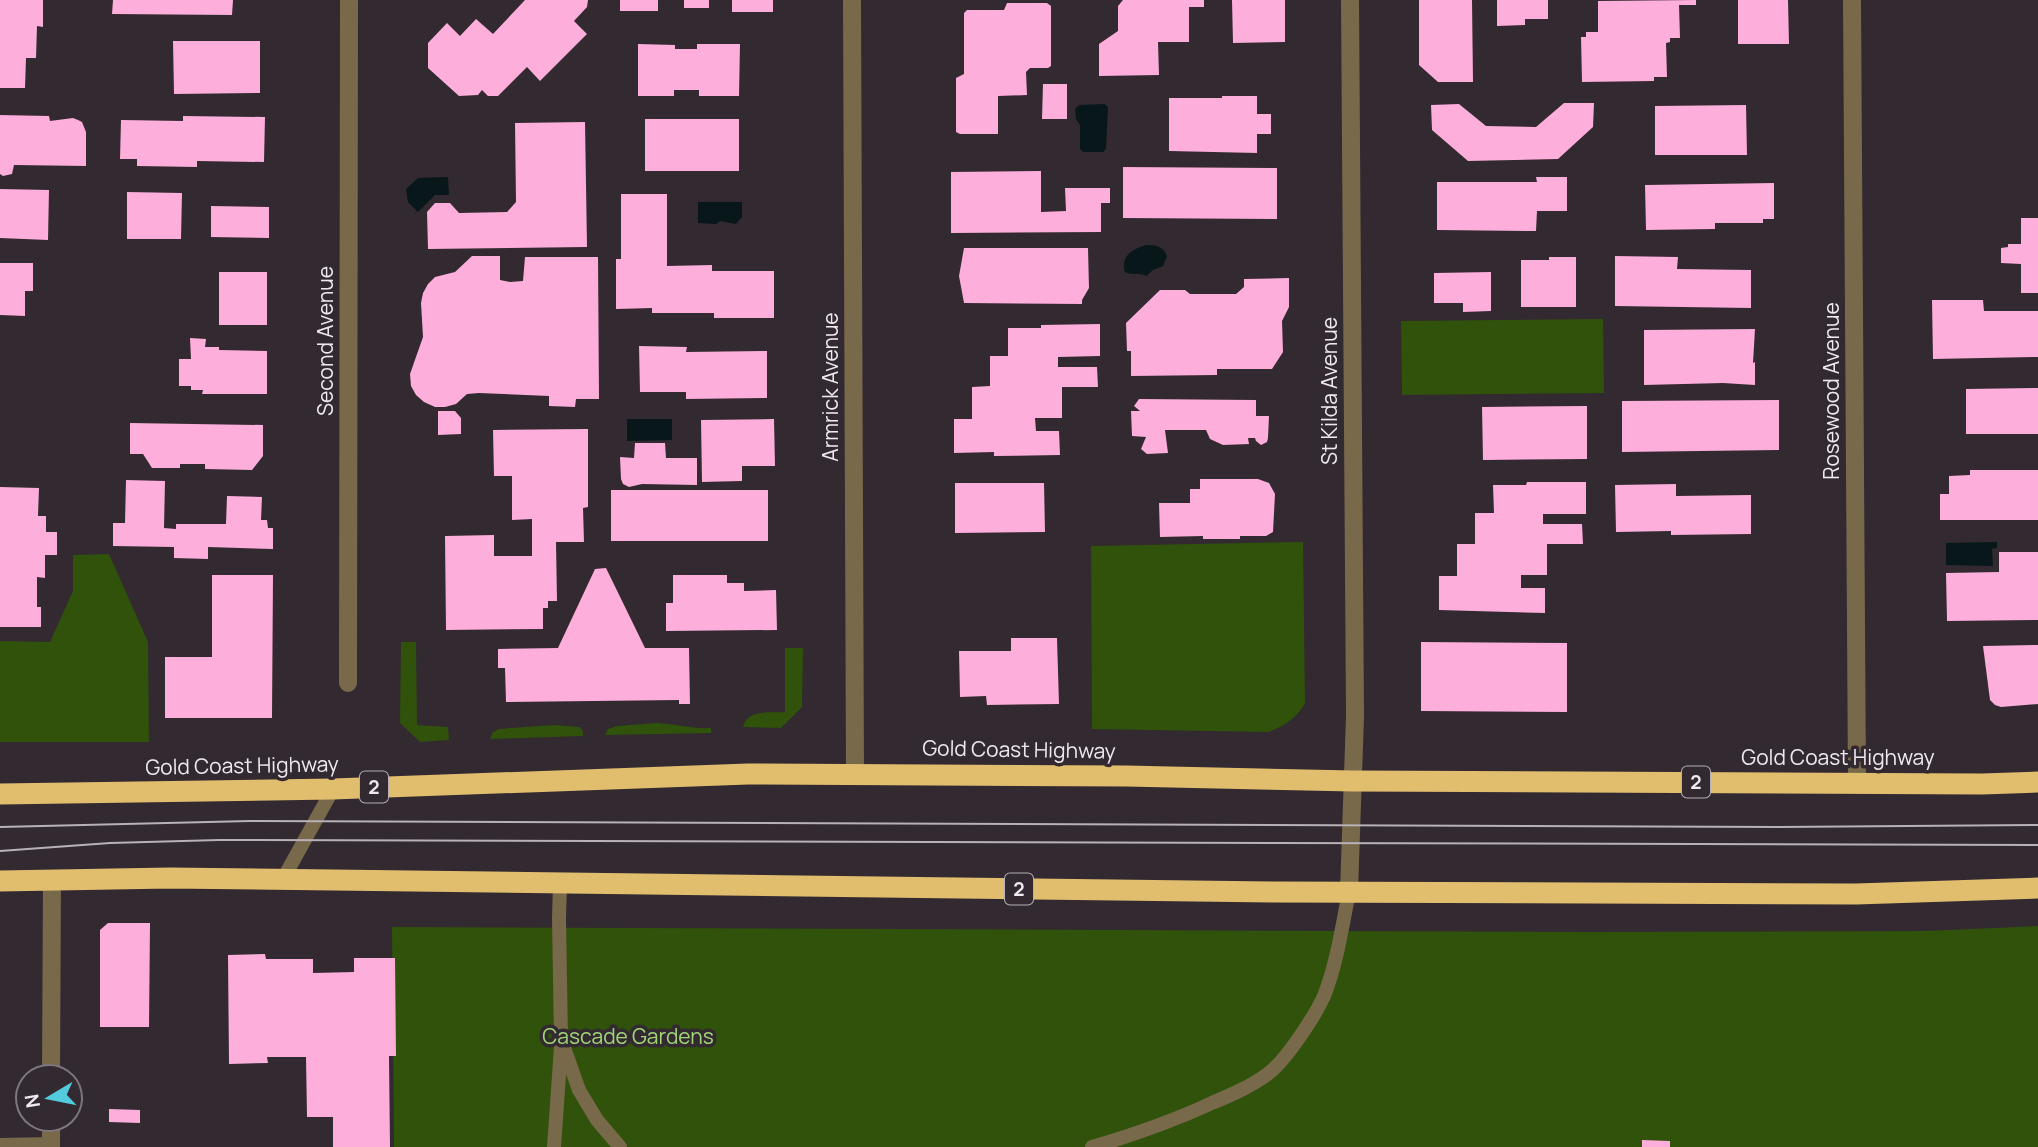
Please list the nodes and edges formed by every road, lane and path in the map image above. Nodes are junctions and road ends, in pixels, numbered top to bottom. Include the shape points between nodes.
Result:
1 (349, 0) edge
2 (852, 0) edge
3 (1350, 0) edge
4 (1852, 0) edge
5 (348, 683) dead end
6 (855, 773) junction
7 (1353, 781) junction
8 (2038, 782) edge
9 (1857, 783) junction
10 (333, 789) junction
11 (0, 794) edge
12 (52, 879) junction
13 (283, 880) junction
14 (0, 881) edge
15 (560, 883) junction
16 (2038, 888) edge
17 (1349, 892) junction
18 (561, 1039) junction
19 (51, 1063) edge
20 (51, 1146) edge
21 (0, 1147) edge
22 (554, 1147) edge
23 (620, 1147) edge
24 (1092, 1147) edge

1 - 5 street, Second Avenue
2 - 6 street, Armrick Avenue
3 - 7 street, St Kilda Avenue
4 - 9 street, Rosewood Avenue
6 - 7 highway, Gold Coast Highway / 2
6 - 10 highway, Gold Coast Highway / 2
7 - 9 highway, Gold Coast Highway / 2
7 - 17 street, St Kilda Avenue
8 - 9 highway, Gold Coast Highway / 2
10 - 11 highway, Gold Coast Highway / 2
10 - 13 lane
12 - 13 highway, 2
12 - 14 highway, 2
12 - 19 street
13 - 15 highway, 2
15 - 17 highway, 2
15 - 18 lane
16 - 17 highway, 2 via 1856,894
17 - 24 lane via 1334,968 1323,998 1270,1073 1188,1114
18 - 22 lane
18 - 23 lane via 579,1090
20 - 21 street

